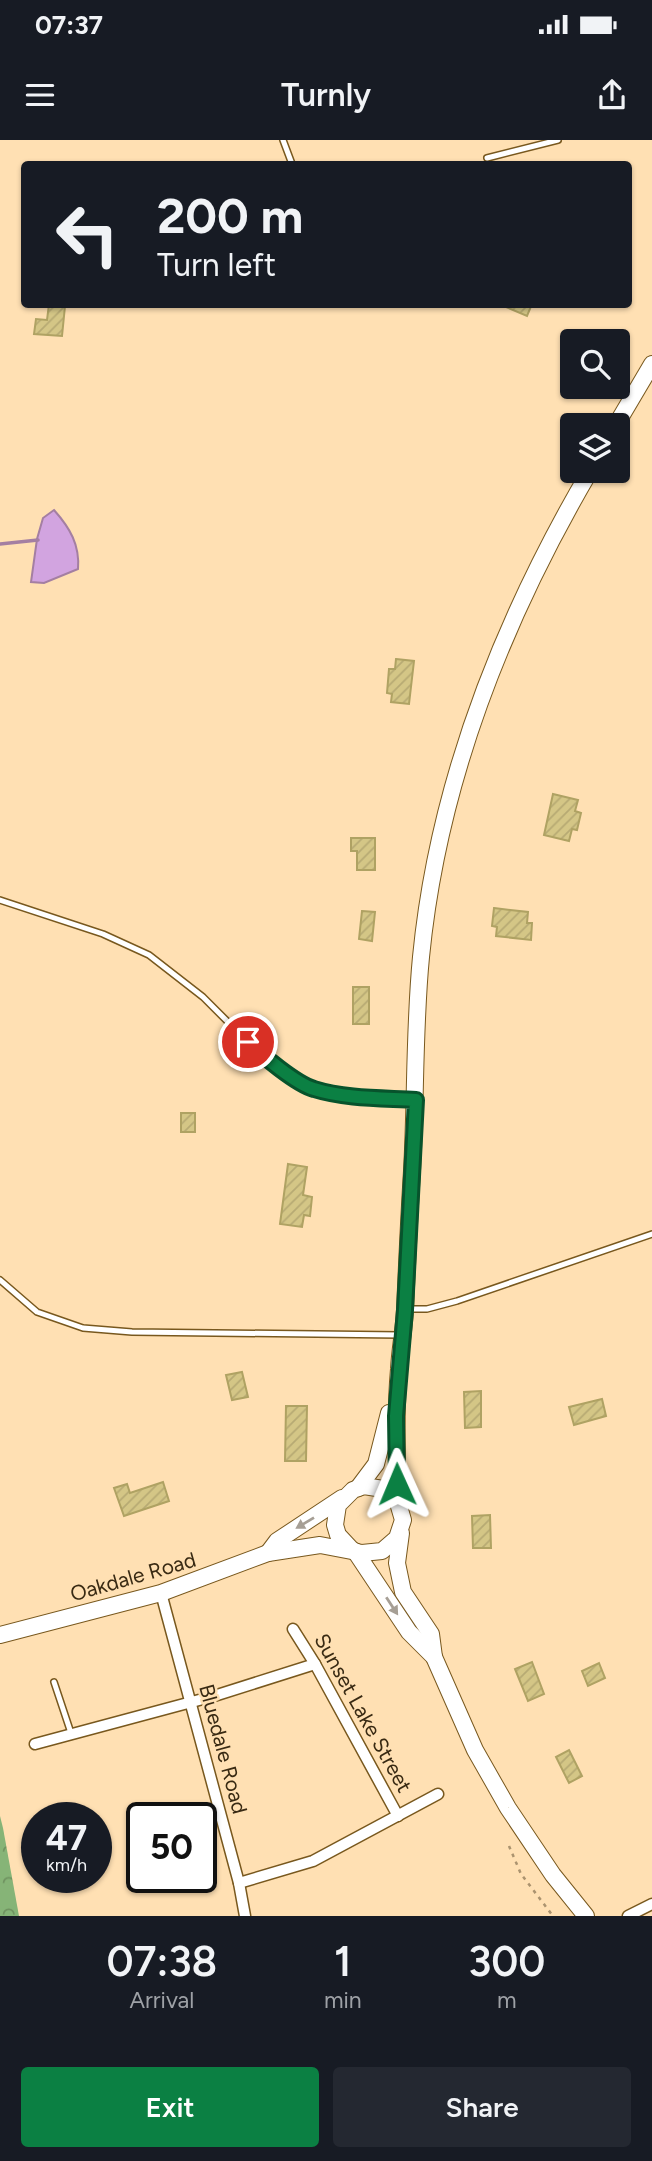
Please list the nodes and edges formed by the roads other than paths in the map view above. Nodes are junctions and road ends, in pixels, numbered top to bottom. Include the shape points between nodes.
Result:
1 (283, 140) edge
2 (558, 140) edge
3 (487, 158) dead end
4 (291, 161) edge
5 (652, 364) edge
6 (623, 413) edge
7 (584, 483) edge
8 (0, 900) edge
9 (416, 1100) junction
10 (652, 1234) edge
11 (0, 1280) edge
12 (405, 1310) junction
13 (403, 1335) junction
14 (358, 1488) junction
15 (344, 1497) junction
16 (398, 1503) junction
17 (401, 1529) junction
18 (354, 1550) junction
19 (268, 1553) junction
20 (161, 1593) junction
21 (293, 1629) dead end
22 (2, 1633) edge
23 (434, 1657) junction
24 (315, 1664) junction
25 (54, 1682) dead end
26 (190, 1703) junction
27 (71, 1733) junction
28 (35, 1744) dead end
29 (438, 1794) dead end
30 (398, 1815) junction
31 (239, 1883) junction
32 (652, 1904) edge
33 (245, 1916) edge
34 (586, 1916) edge
35 (628, 1916) edge

1 - 4 lane
2 - 3 lane
5 - 6 main road
7 - 9 main road via 516,609 459,765 425,925
8 - 9 lane via 103,934 149,955 203,997 263,1057 312,1089
9 - 12 main road
10 - 12 lane via 457,1301
11 - 13 lane via 37,1312 83,1328
12 - 13 main road
13 - 14 main road via 379,1457
13 - 16 main road via 396,1416
14 - 15 main road
14 - 16 main road via 383,1489
15 - 18 main road via 335,1525 338,1535
15 -> 19 main road, Oakdale Road via 277,1541
16 - 17 main road
17 - 18 main road via 382,1551
17 - 23 main road via 397,1563 403,1592 431,1634
18 - 19 main road, Oakdale Road via 320,1545
18 -> 23 main road via 409,1632
19 - 20 main road, Oakdale Road
20 - 22 main road, Oakdale Road
20 - 26 street, Bluedale Road
21 - 24 street, Sunset Lake Street
23 - 34 main road via 475,1750 508,1808
24 - 26 street
24 - 30 street, Sunset Lake Street
25 - 27 lane
26 - 27 street
26 - 31 street, Bluedale Road
27 - 28 street
29 - 30 street
30 - 31 street via 313,1861
31 - 33 street, Bluedale Road
32 - 35 street

